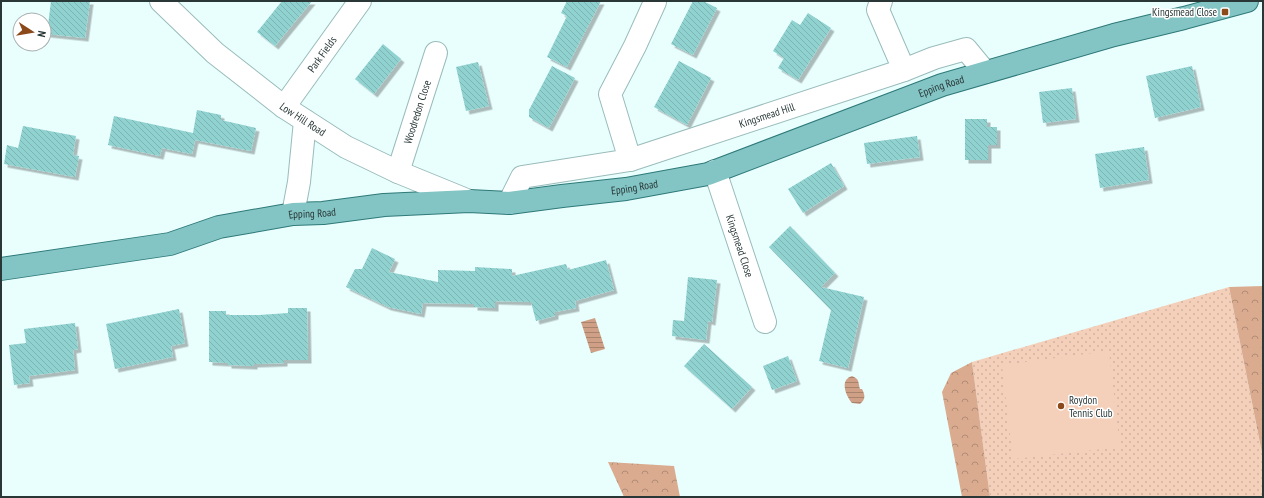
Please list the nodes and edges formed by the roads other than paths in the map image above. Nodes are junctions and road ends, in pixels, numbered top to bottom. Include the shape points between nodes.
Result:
1 (161, 1) edge
2 (360, 1) edge
3 (881, 1) edge
4 (1247, 1) edge
5 (655, 2) dead end
6 (436, 53) dead end
7 (904, 70) junction
8 (985, 72) junction
9 (284, 107) junction
10 (305, 121) junction
11 (630, 160) junction
12 (715, 171) junction
13 (398, 172) junction
14 (468, 201) junction
15 (509, 203) junction
16 (293, 214) junction
17 (1, 269) edge
18 (765, 322) dead end

1 - 9 street, Low Hill Road via 215,53
2 - 9 street, Park Fields
3 - 7 street via 878,10
4 - 8 main road, Epping Road
5 - 11 street via 610,94
6 - 13 street, Woodredon Close
7 - 8 street, Kingsmead Hill via 966,49
7 - 11 street, Kingsmead Hill
8 - 12 main road, Epping Road via 942,85
9 - 10 street, Low Hill Road
10 - 13 street, Low Hill Road via 346,147
10 - 16 street
11 - 15 street, Kingsmead Hill via 522,177
12 - 15 main road, Epping Road via 626,189
12 - 18 street, Kingsmead Close
13 - 14 street, Low Hill Road
14 - 15 main road, Epping Road
14 - 16 main road, Epping Road via 384,205
16 - 17 main road, Epping Road via 219,227 170,244

